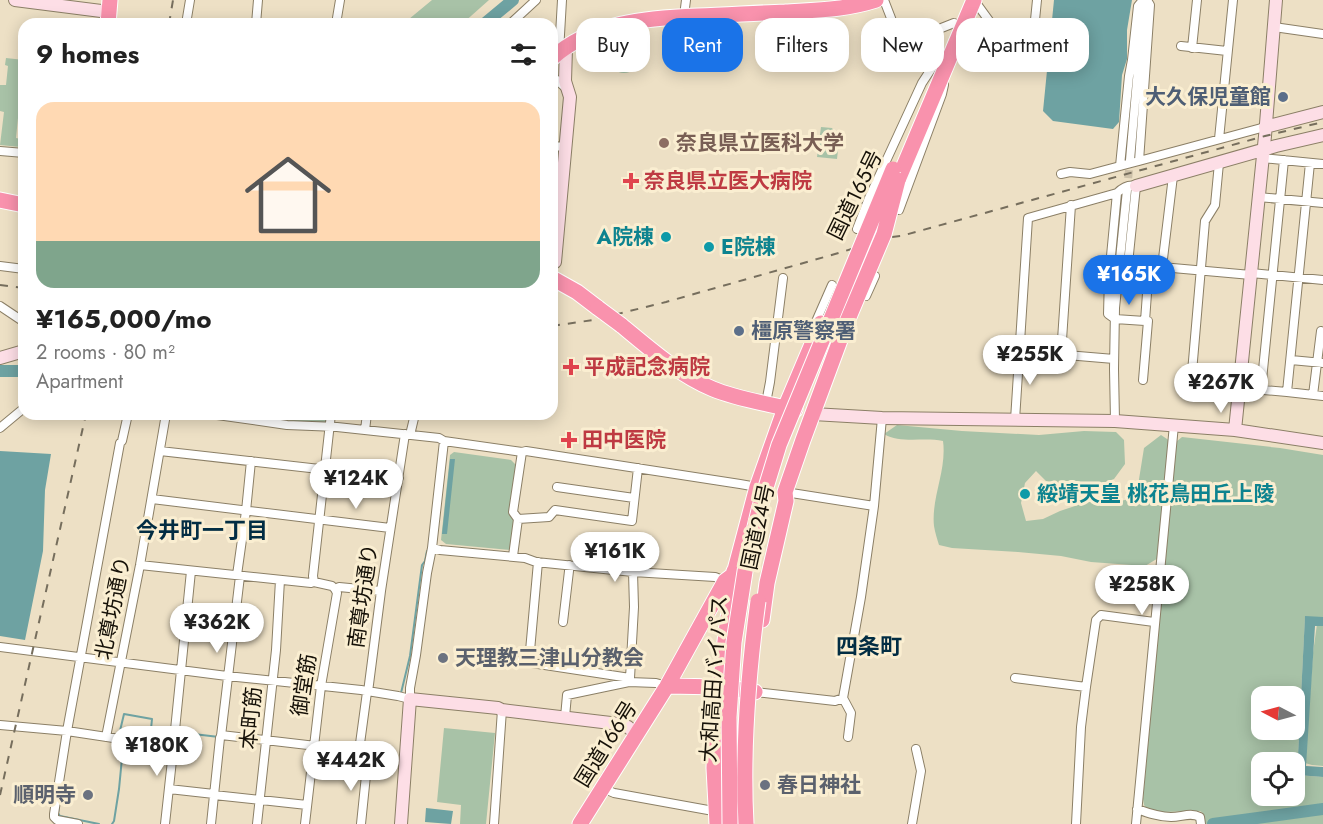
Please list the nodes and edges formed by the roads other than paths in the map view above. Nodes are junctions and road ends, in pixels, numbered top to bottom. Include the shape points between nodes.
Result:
1 (15, 0) edge
2 (190, 0) edge
3 (258, 0) edge
4 (340, 0) edge
5 (536, 0) edge
6 (562, 0) edge
7 (686, 0) edge
8 (876, 0) edge
9 (884, 0) edge
10 (964, 0) edge
11 (974, 0) edge
12 (1037, 0) edge
13 (1145, 0) edge
14 (1197, 0) edge
15 (1233, 0) edge
16 (1276, 0) edge
17 (804, 5) edge
18 (109, 12) edge
19 (684, 16) junction
20 (187, 18) edge
21 (256, 18) edge
22 (337, 18) edge
23 (516, 18) edge
24 (954, 23) junction
25 (1274, 27) junction
26 (1323, 34) edge
27 (1181, 46) dead end
28 (1192, 48) junction
29 (1227, 51) junction
30 (559, 53) edge
31 (944, 55) edge
32 (944, 56) edge
33 (931, 72) edge
34 (937, 72) edge
35 (943, 72) edge
36 (558, 81) edge
37 (567, 89) junction
38 (1323, 112) edge
39 (1265, 127) junction
40 (1323, 135) edge
41 (1219, 139) junction
42 (558, 146) edge
43 (566, 147) junction
44 (0, 151) edge
45 (18, 152) edge
46 (1262, 154) junction
47 (1134, 160) junction
48 (1284, 160) junction
49 (1219, 163) junction
50 (1310, 163) junction
51 (1323, 164) edge
52 (1120, 166) junction
53 (897, 173) junction
54 (1061, 174) dead end
55 (1173, 176) junction
56 (1131, 188) junction
57 (1117, 193) junction
58 (558, 195) edge
59 (1258, 197) junction
60 (1280, 199) junction
61 (0, 200) edge
62 (1306, 201) junction
63 (1323, 203) edge
64 (18, 204) edge
65 (1071, 205) junction
66 (898, 210) dead end
67 (857, 229) dead end
68 (0, 266) edge
69 (1149, 266) junction
70 (1162, 267) junction
71 (18, 268) edge
72 (1200, 270) junction
73 (1251, 274) junction
74 (1272, 275) junction
75 (875, 276) dead end
76 (1299, 278) junction
77 (783, 279) dead end
78 (1323, 280) edge
79 (558, 282) edge
80 (832, 285) dead end
81 (0, 306) edge
82 (18, 318) edge
83 (1115, 319) junction
84 (1145, 321) junction
85 (1321, 331) dead end
86 (1019, 351) junction
87 (18, 353) edge
88 (1061, 355) junction
89 (0, 358) edge
90 (1114, 359) junction
91 (1291, 360) junction
92 (1320, 363) edge
93 (1143, 380) dead end
94 (795, 383) junction
95 (1239, 388) junction
96 (1261, 390) junction
97 (1287, 392) junction
98 (1313, 395) junction
99 (1323, 396) edge
100 (766, 403) junction
101 (798, 412) junction
102 (18, 413) edge
103 (882, 418) junction
104 (127, 420) edge
105 (165, 420) edge
106 (252, 420) edge
107 (331, 420) edge
108 (366, 420) edge
109 (413, 420) edge
110 (1015, 420) junction
111 (1115, 421) junction
112 (1174, 425) junction
113 (0, 428) edge
114 (330, 428) junction
115 (365, 430) junction
116 (1235, 430) junction
117 (408, 434) junction
118 (444, 441) junction
119 (1323, 443) edge
120 (160, 451) junction
121 (522, 452) junction
122 (251, 461) junction
123 (638, 468) junction
124 (325, 470) junction
125 (399, 478) junction
126 (557, 487) dead end
127 (757, 488) junction
128 (786, 492) junction
129 (634, 498) junction
130 (152, 499) junction
131 (874, 506) junction
132 (246, 511) junction
133 (319, 519) junction
134 (518, 519) junction
135 (390, 528) junction
136 (432, 548) junction
137 (513, 556) junction
138 (538, 562) junction
139 (140, 565) junction
140 (569, 565) junction
141 (192, 570) junction
142 (633, 572) junction
143 (238, 575) junction
144 (730, 575) junction
145 (280, 580) junction
146 (314, 582) junction
147 (335, 589) junction
148 (381, 591) junction
149 (563, 622) dead end
150 (1154, 622) junction
151 (0, 647) edge
152 (80, 657) junction
153 (505, 659) dead end
154 (528, 662) junction
155 (121, 663) junction
156 (182, 670) junction
157 (227, 676) junction
158 (1015, 678) dead end
159 (630, 680) junction
160 (272, 681) junction
161 (321, 686) junction
162 (667, 686) junction
163 (721, 687) junction
164 (1086, 687) junction
165 (368, 692) junction
166 (756, 692) junction
167 (843, 698) junction
168 (410, 699) junction
169 (502, 710) junction
170 (565, 717) junction
171 (0, 725) edge
172 (67, 731) junction
173 (637, 735) junction
174 (221, 736) junction
175 (106, 737) junction
176 (848, 737) dead end
177 (267, 741) junction
178 (314, 746) junction
179 (173, 747) junction
180 (916, 749) dead end
181 (359, 751) junction
182 (168, 789) junction
183 (602, 789) junction
184 (214, 795) junction
185 (260, 800) junction
186 (307, 805) junction
187 (1137, 809) junction
188 (719, 816) edge
189 (1200, 820) edge
190 (748, 822) edge
191 (78, 824) edge
192 (165, 824) edge
193 (211, 824) edge
194 (258, 824) edge
195 (305, 824) edge
196 (361, 824) edge
197 (401, 824) edge
198 (494, 824) edge
199 (580, 824) edge
200 (730, 824) edge
201 (912, 824) edge
202 (1076, 824) edge
203 (1136, 824) edge

1 - 18 street
2 - 20 street
3 - 21 street
4 - 22 street
5 - 23 street
6 - 30 street
7 - 19 street
8 - 17 highway via 836,10
9 - 24 street via 901,44
10 - 24 highway, 国道165号
11 - 12 street via 1001,37 1033,40
11 - 32 highway, 国道165号
13 - 47 street
13 - 52 street via 1138,6
14 - 28 street
15 - 29 street
16 - 25 street
17 - 19 highway
19 - 30 highway via 616,24
24 - 31 highway, 国道165号
25 - 26 street
25 - 39 street
27 - 28 street
28 - 29 street
29 - 41 street
30 - 37 street via 567,58
33 - 67 street via 922,83
34 - 53 highway, 国道165号
35 - 66 street via 942,94
36 - 37 street
37 - 43 street via 570,97
38 - 39 street
39 - 41 street
39 - 46 street
40 - 46 street
41 - 47 street
42 - 43 street
43 - 58 street
44 - 45 street
46 - 48 street
46 - 49 street
46 - 59 street
47 - 52 street
48 - 50 street
48 - 60 street
49 - 55 street
49 - 72 street via 1215,205 1205,221
50 - 51 street
50 - 62 street
52 - 54 street via 1090,174
53 - 94 highway, 国道165号, bridge via 873,199
53 - 101 highway, 大和高田バイパス, bridge
53 - 101 highway, 国道165号, bridge via 884,234 846,324
55 - 56 street
55 - 70 street
56 - 57 street via 1133,185 1123,187
56 - 69 street via 1128,264
56 - 83 street
57 - 65 street
57 - 83 street via 1108,314
59 - 60 street
59 - 73 street
60 - 62 street
60 - 74 street
61 - 64 highway
62 - 63 street
62 - 76 street
65 - 86 street via 1028,218
65 - 88 street
68 - 71 street
69 - 70 street
69 - 84 street
70 - 72 street
72 - 73 street
72 - 95 street via 1191,384
73 - 74 street
73 - 95 street
74 - 76 street
74 - 96 street
75 - 101 street via 824,396
76 - 78 street
76 - 91 street
77 - 100 street
79 - 100 highway, bridge via 700,383
80 - 94 street via 799,363
81 - 82 street
83 - 84 street
83 - 90 street
84 - 93 street
85 - 92 street
86 - 88 street
86 - 110 street
87 - 89 street
88 - 90 street
90 - 111 street
91 - 92 street
91 - 97 street
92 - 98 street
94 - 101 highway, 国道165号
95 - 96 street
95 - 116 street
96 - 97 street
97 - 98 street
98 - 99 street
100 - 101 highway
101 - 103 street
101 - 127 highway, 国道24号
101 - 128 highway, 国道24号
101 - 190 highway, 大和高田バイパス via 767,512 748,600 738,703 737,777
101 - 200 highway, 大和高田バイパス, bridge via 779,445 764,491 740,598 729,717
102 - 113 street
103 - 110 street
103 - 131 street
104 - 152 street
105 - 120 street, 北尊坊通り
106 - 114 street
107 - 114 street
108 - 115 street
109 - 117 street, 南尊坊通り
110 - 111 street
111 - 112 street
112 - 116 street
112 - 150 street
114 - 115 street
114 - 124 street
115 - 117 street
116 - 119 street
117 - 118 street
117 - 125 street, 南尊坊通り
118 - 121 street
118 - 136 street
120 - 122 street
120 - 130 street, 北尊坊通り
121 - 123 street
121 - 134 street via 513,512
122 - 124 street
122 - 132 street
123 - 127 street
123 - 129 street
124 - 125 street
124 - 133 street
125 - 135 street, 南尊坊通り
126 - 129 street
127 - 128 highway
127 - 144 highway, 国道24号
128 - 131 street
128 - 166 highway, 国道24号 via 767,583
128 - 190 highway, bridge via 767,549 749,670 744,746
129 - 134 street via 632,521 555,510 549,517
130 - 132 street
130 - 139 street, 北尊坊通り
131 - 167 street
132 - 133 street
132 - 143 street
133 - 135 street
133 - 146 street
134 - 137 street
135 - 148 street, 南尊坊通り
136 - 137 street
136 - 168 street
137 - 138 street
138 - 140 street
138 - 154 street
139 - 141 street
139 - 155 street, 北尊坊通り
140 - 142 street
140 - 149 street
141 - 143 street
141 - 156 street
142 - 144 street
142 - 159 street
143 - 145 street
143 - 157 street
144 - 162 highway, 国道166号
144 - 163 highway, 国道24号
145 - 146 street
145 - 160 street, 本町筋
146 - 147 street
147 - 148 street
147 - 161 street, 御堂筋
148 - 165 street, 南尊坊通り
150 - 164 street via 1098,617
150 - 187 street
151 - 152 street
152 - 155 street
152 - 172 street
153 - 154 street
154 - 159 street
155 - 156 street
155 - 175 street, 北尊坊通り
156 - 157 street
156 - 179 street
157 - 160 street
157 - 174 street
158 - 164 street
159 - 162 street
159 - 170 street via 567,695
160 - 161 street
160 - 177 street, 本町筋
161 - 165 street
161 - 178 street, 御堂筋
162 - 163 highway
162 - 173 highway, 国道166号
163 - 166 highway
163 - 188 highway, 国道24号
164 - 202 street
165 - 168 street
165 - 181 street, 南尊坊通り
166 - 167 street via 835,701
166 - 190 highway, 国道24号
167 - 176 street via 851,712
168 - 169 street
168 - 197 street
169 - 170 street
169 - 198 street
170 - 173 street via 619,724
171 - 172 street
172 - 175 street
172 - 191 street via 54,817
173 - 183 highway, 国道166号
174 - 177 street
174 - 184 street
175 - 179 street
177 - 178 street
177 - 185 street, 本町筋
178 - 181 street
178 - 186 street, 御堂筋
179 - 182 street
180 - 201 street via 921,771
181 - 196 street via 368,756
182 - 184 street
182 - 192 street
183 - 188 street
183 - 199 highway, 国道166号
184 - 185 street
184 - 193 street
185 - 186 street
185 - 194 street, 本町筋
186 - 195 street, 御堂筋
187 - 189 street via 1171,817 1194,814
187 - 203 street
188 - 190 street

